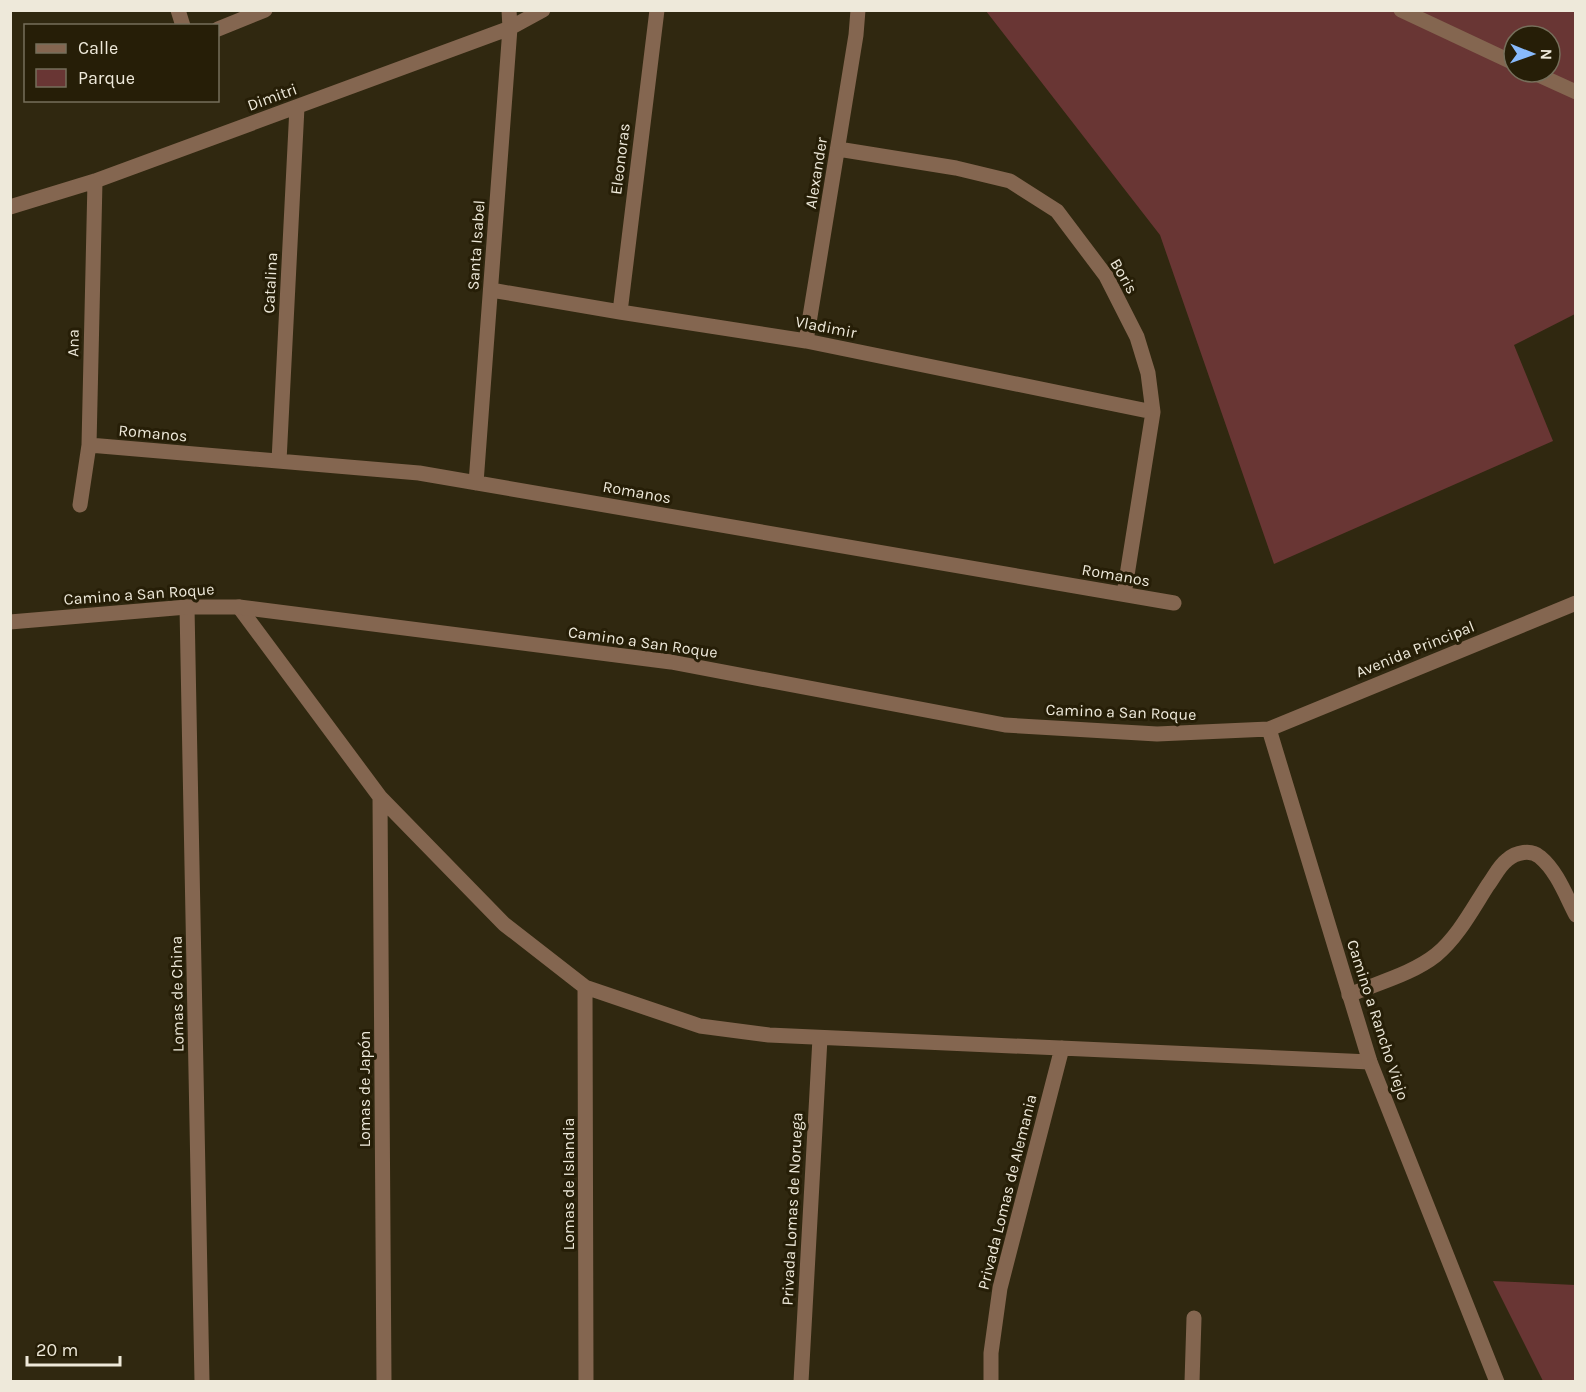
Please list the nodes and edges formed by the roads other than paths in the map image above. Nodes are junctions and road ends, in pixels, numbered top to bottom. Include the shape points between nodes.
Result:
1 (265, 10) edge
2 (509, 10) edge
3 (543, 10) edge
4 (657, 10) edge
5 (858, 10) edge
6 (1401, 10) edge
7 (510, 28) junction
8 (219, 29) edge
9 (1502, 57) edge
10 (1558, 84) edge
11 (1575, 92) edge
12 (297, 107) junction
13 (838, 148) junction
14 (94, 181) junction
15 (10, 207) edge
16 (490, 290) junction
17 (620, 312) junction
18 (806, 341) junction
19 (1153, 412) junction
20 (89, 445) junction
21 (279, 461) junction
22 (476, 483) junction
23 (80, 505) dead end
24 (1124, 594) junction
25 (1174, 603) dead end
26 (1575, 603) edge
27 (239, 606) junction
28 (187, 607) junction
29 (10, 622) edge
30 (1269, 729) junction
31 (380, 796) junction
32 (1575, 915) edge
33 (585, 987) junction
34 (1349, 995) junction
35 (820, 1038) junction
36 (1062, 1048) junction
37 (1370, 1062) junction
38 (1194, 1318) dead end
39 (202, 1382) edge
40 (384, 1382) edge
41 (586, 1382) edge
42 (801, 1382) edge
43 (991, 1382) edge
44 (1192, 1382) edge
45 (1497, 1382) edge

1 - 8 street
2 - 7 street, Santa Isabel
3 - 7 street, Dimitri
4 - 17 street, Eleonoras
5 - 13 street, Alexander
6 - 9 street
7 - 12 street, Dimitri
7 - 16 street, Santa Isabel
10 - 11 street
12 - 14 street, Dimitri
12 - 21 street, Catalina
13 - 18 street, Alexander
13 - 19 street, Boris via 1010,181 1057,211 1106,276 1137,337 1148,373
14 - 15 street, Dimitri
14 - 20 street, Ana
16 - 17 street, Vladimir
16 - 22 street, Santa Isabel
17 - 18 street, Vladimir
18 - 19 street, Vladimir
19 - 24 street, Boris
20 - 21 street, Romanos
20 - 23 street, Ana
21 - 22 street, Romanos via 419,473
22 - 24 street, Romanos
24 - 25 street, Romanos
26 - 30 street, Avenida Principal
27 - 28 street, Camino a San Roque
27 - 30 street, Camino a San Roque via 671,662 1005,725 1157,734
27 - 31 street
28 - 29 street, Camino a San Roque
28 - 39 street, Lomas de China
30 - 34 street, Camino a Rancho Viejo
31 - 33 street via 504,924
31 - 40 street, Lomas de Japón
32 - 34 street via 1552,869 1539,855 1529,851 1518,854 1498,870 1438,954
33 - 35 street via 700,1026
33 - 41 street, Lomas de Islandia
34 - 37 street, Camino a Rancho Viejo
35 - 36 street
35 - 42 street, Privada Lomas de Noruega
36 - 37 street
36 - 43 street, Privada Lomas de Alemania via 999,1288
37 - 45 street, Camino a Rancho Viejo
38 - 44 street

